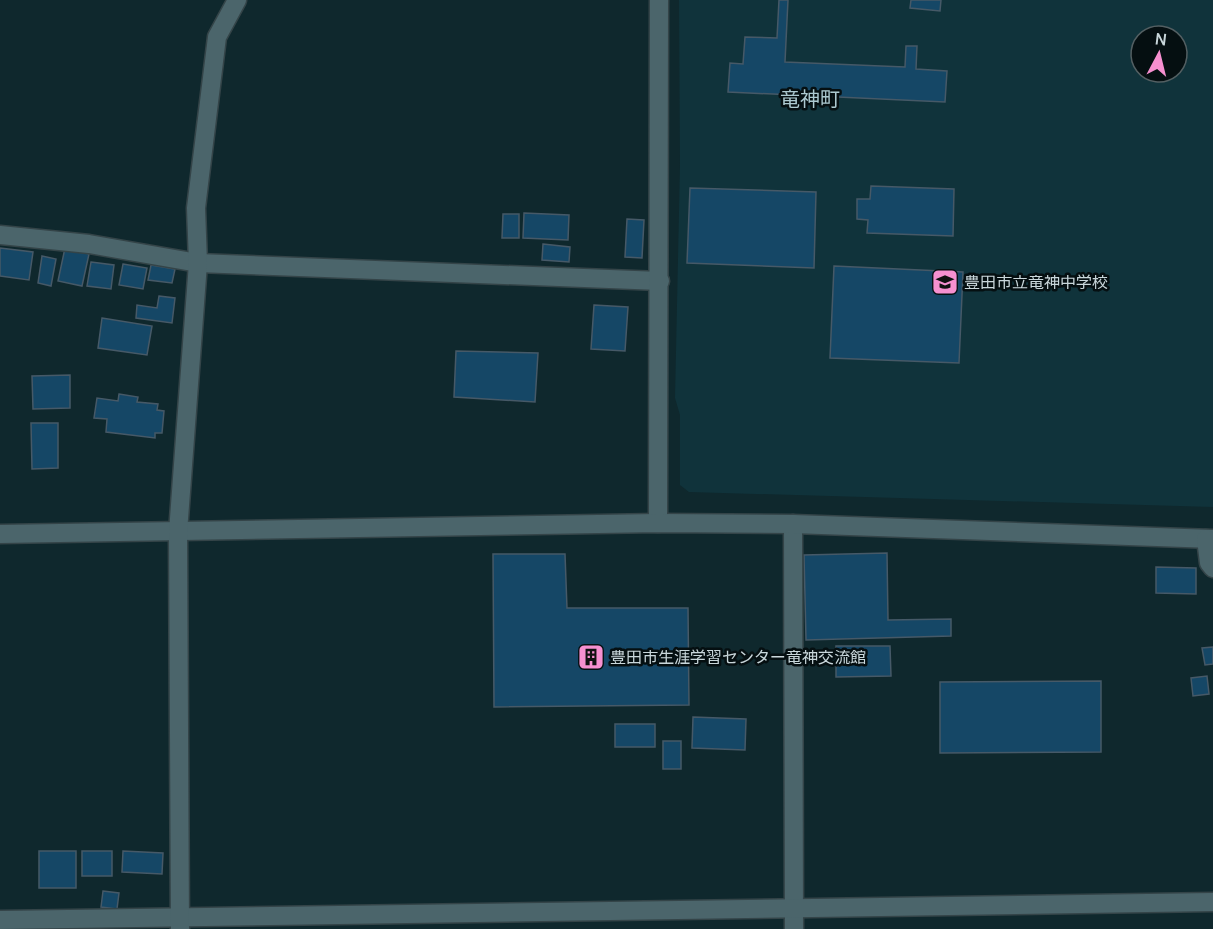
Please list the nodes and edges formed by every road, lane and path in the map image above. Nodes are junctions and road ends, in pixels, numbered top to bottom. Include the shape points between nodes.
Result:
1 (236, 0) edge
2 (659, 0) edge
3 (0, 235) edge
4 (198, 263) junction
5 (660, 281) junction
6 (658, 523) junction
7 (793, 524) junction
8 (178, 532) junction
9 (0, 534) edge
10 (1209, 539) edge
11 (1213, 568) edge
12 (1213, 902) edge
13 (794, 907) junction
14 (0, 920) edge
15 (180, 924) edge
16 (794, 929) edge

1 - 4 street via 215,48 196,208
2 - 5 street
3 - 4 street via 89,244
4 - 5 street
4 - 8 street
5 - 6 street
6 - 7 street
6 - 8 street
7 - 10 street
7 - 13 street
8 - 9 street
8 - 15 street
10 - 11 street via 1209,563
12 - 13 street
13 - 15 street
13 - 16 street
14 - 15 street

